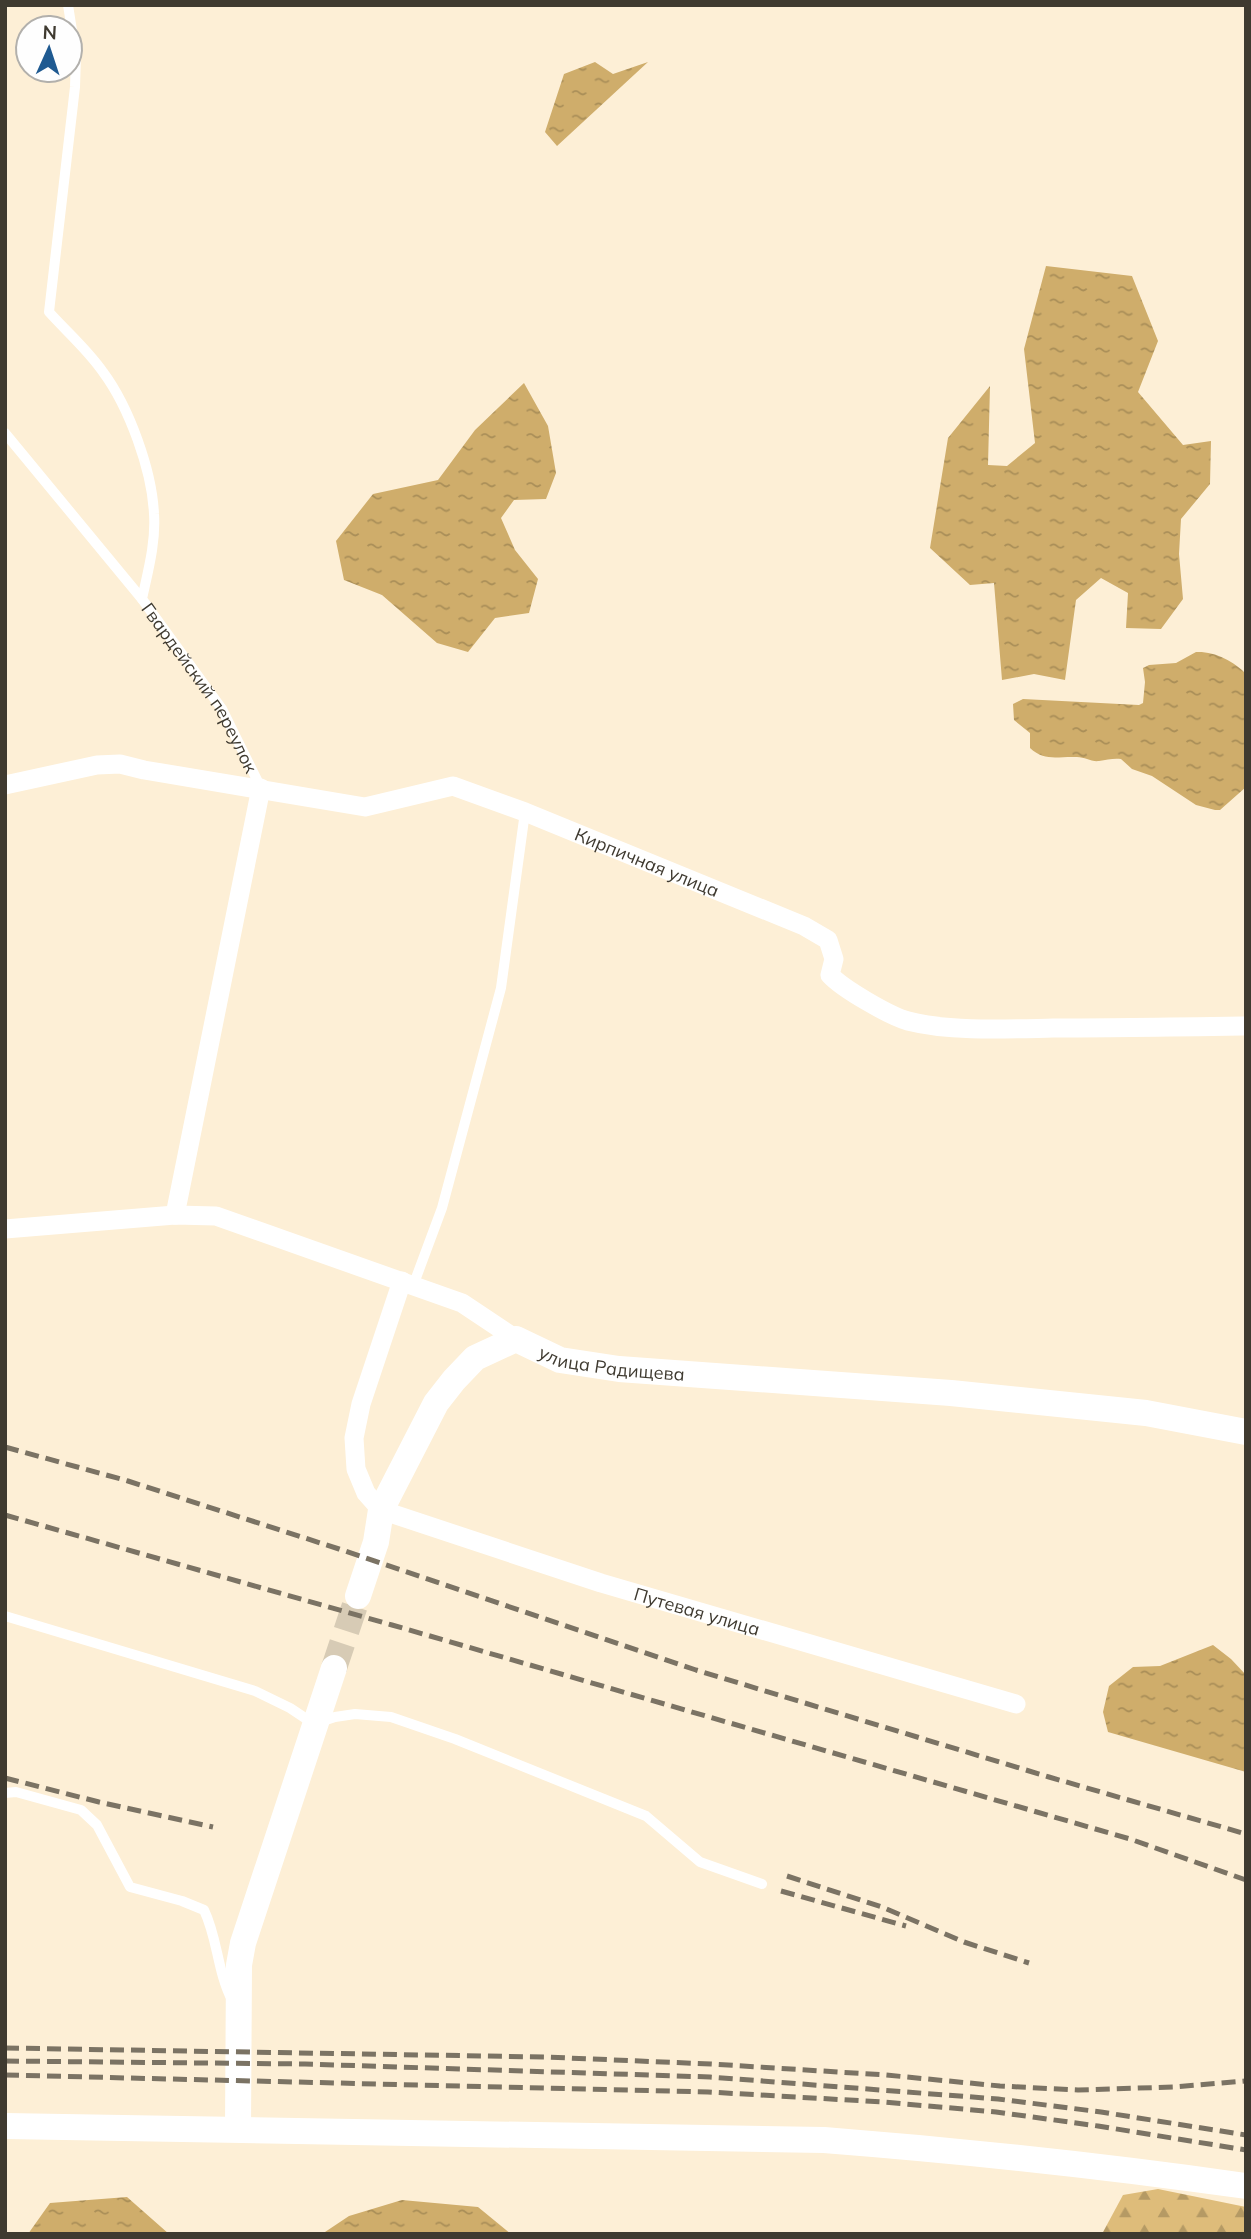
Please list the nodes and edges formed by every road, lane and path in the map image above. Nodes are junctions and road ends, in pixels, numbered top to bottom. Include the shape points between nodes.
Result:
1 (68, 5) edge
2 (5, 433) edge
3 (142, 599) junction
4 (5, 785) edge
5 (261, 788) junction
6 (525, 812) junction
7 (1246, 1026) edge
8 (175, 1215) junction
9 (5, 1229) edge
10 (408, 1283) junction
11 (516, 1339) junction
12 (1246, 1432) edge
13 (381, 1510) junction
14 (358, 1596) tunnel mouth
15 (5, 1616) edge
16 (334, 1668) tunnel mouth
17 (1016, 1704) dead end
18 (314, 1724) junction
19 (5, 1793) edge
20 (762, 1884) dead end
21 (238, 2012) junction
22 (5, 2126) edge
23 (238, 2128) junction
24 (1246, 2186) edge

1 - 3 lane, Гвардейский переулок via 76,56 75,87 48,312 104,372 123,407 149,476 153,547
2 - 3 lane
3 - 5 lane, Гвардейский переулок via 222,709
4 - 5 street, Кирпичная улица via 120,764
5 - 6 street, Кирпичная улица via 365,807 453,786
5 - 8 street, Гвардейский переулок
6 - 7 street, Кирпичная улица via 804,926 828,940 834,959 830,975 836,982 906,1021 942,1027 1024,1029
6 - 10 lane via 501,988 442,1209
8 - 9 street, улица Радищева
8 - 10 street, улица Радищева via 216,1216
10 - 11 street, улица Радищева via 462,1303
10 - 13 street via 360,1404 354,1438 356,1469 366,1493
11 - 12 street, улица Радищева via 560,1360 619,1369 951,1393 1146,1413
11 - 13 street via 475,1358 454,1380 436,1403
13 - 14 street
13 - 17 street, Путевая улица via 601,1583
15 - 18 lane via 255,1691
16 - 18 street
18 - 20 lane via 355,1714 391,1717 455,1739 646,1816 699,1862
18 - 21 street via 243,1943
19 - 21 lane via 81,1810 97,1825 130,1887 204,1910 213,1928 223,1983
21 - 23 street
22 - 23 street
23 - 24 street via 824,2140 947,2149

